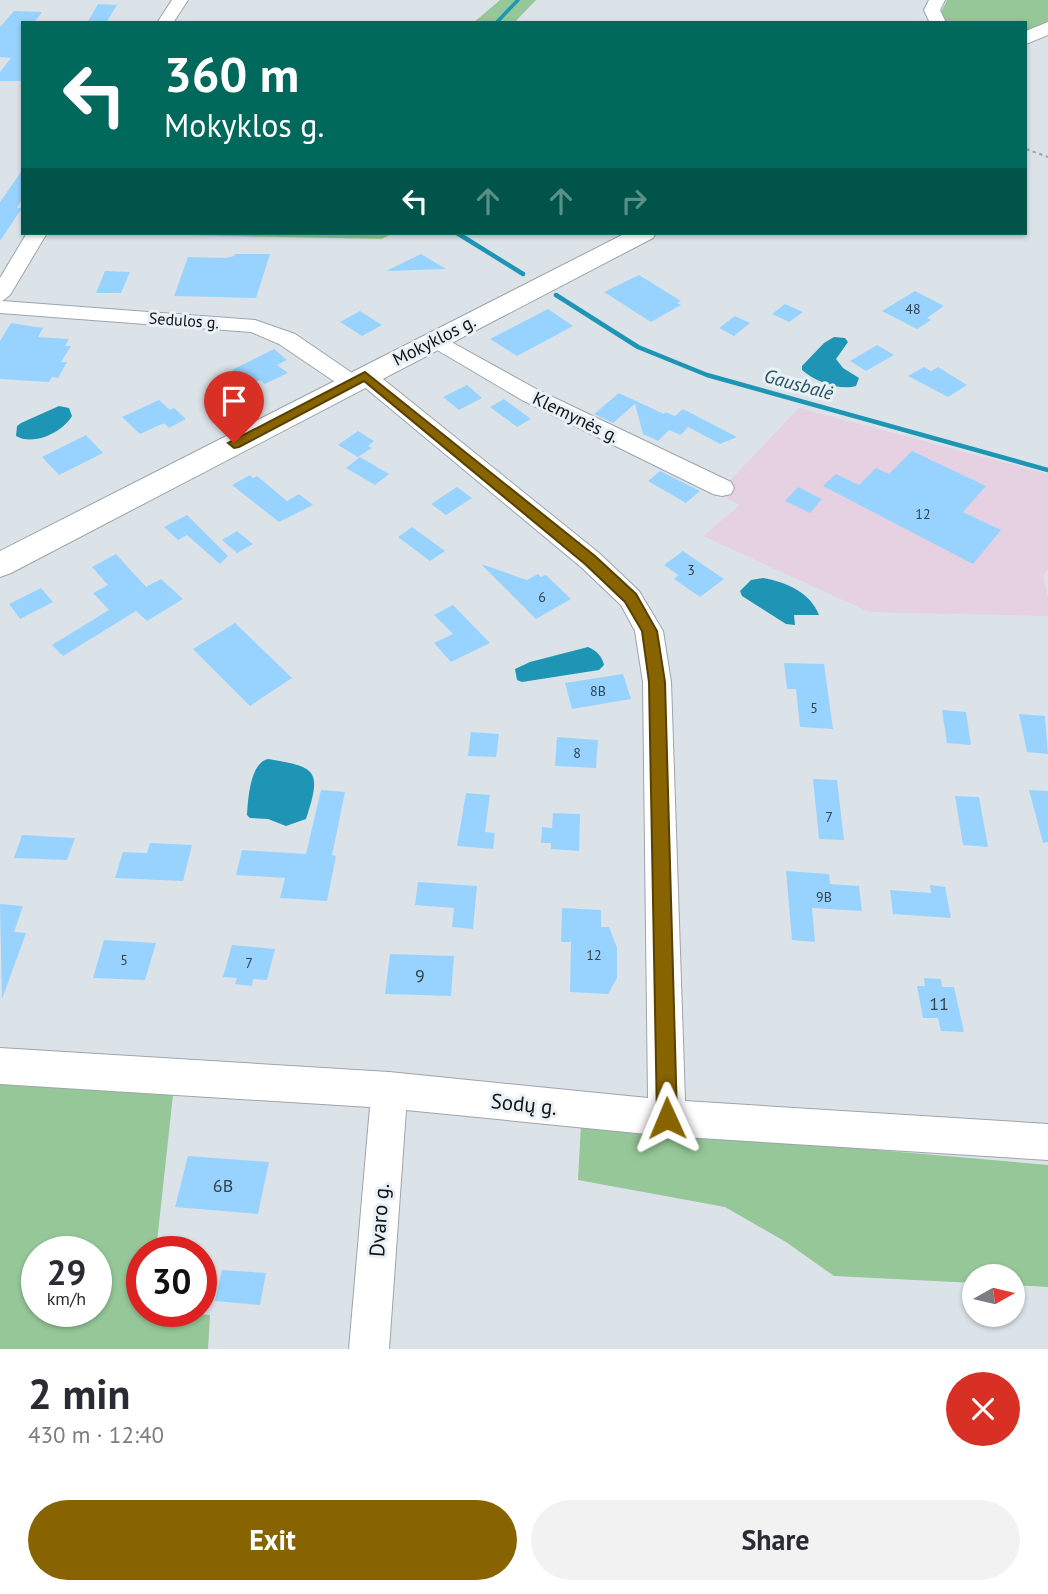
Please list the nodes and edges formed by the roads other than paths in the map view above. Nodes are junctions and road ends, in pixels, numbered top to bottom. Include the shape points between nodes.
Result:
1 (180, 0) edge
2 (937, 0) edge
3 (166, 21) edge
4 (937, 21) edge
5 (1048, 28) edge
6 (1027, 38) edge
7 (36, 235) edge
8 (640, 235) edge
9 (0, 295) edge
10 (0, 307) edge
11 (435, 340) junction
12 (358, 379) junction
13 (722, 488) dead end
14 (0, 565) edge
15 (0, 1066) edge
16 (389, 1090) junction
17 (667, 1118) junction
18 (1048, 1142) edge
19 (369, 1349) edge

1 - 3 street
2 - 4 street via 932,10
5 - 6 main road
7 - 9 street
8 - 11 main road, Mokyklos g.
10 - 12 street, Sedulos g. via 255,326 288,339
11 - 12 main road, Mokyklos g.
11 - 13 street, Klemynės g. via 530,395
12 - 14 main road, Mokyklos g.
12 - 17 street, Sedulos g. via 590,560 630,598 649,631 657,682
15 - 16 street, Sodų g.
16 - 17 street, Sodų g.
16 - 19 street, Dvaro g.
17 - 18 street, Sodų g.

